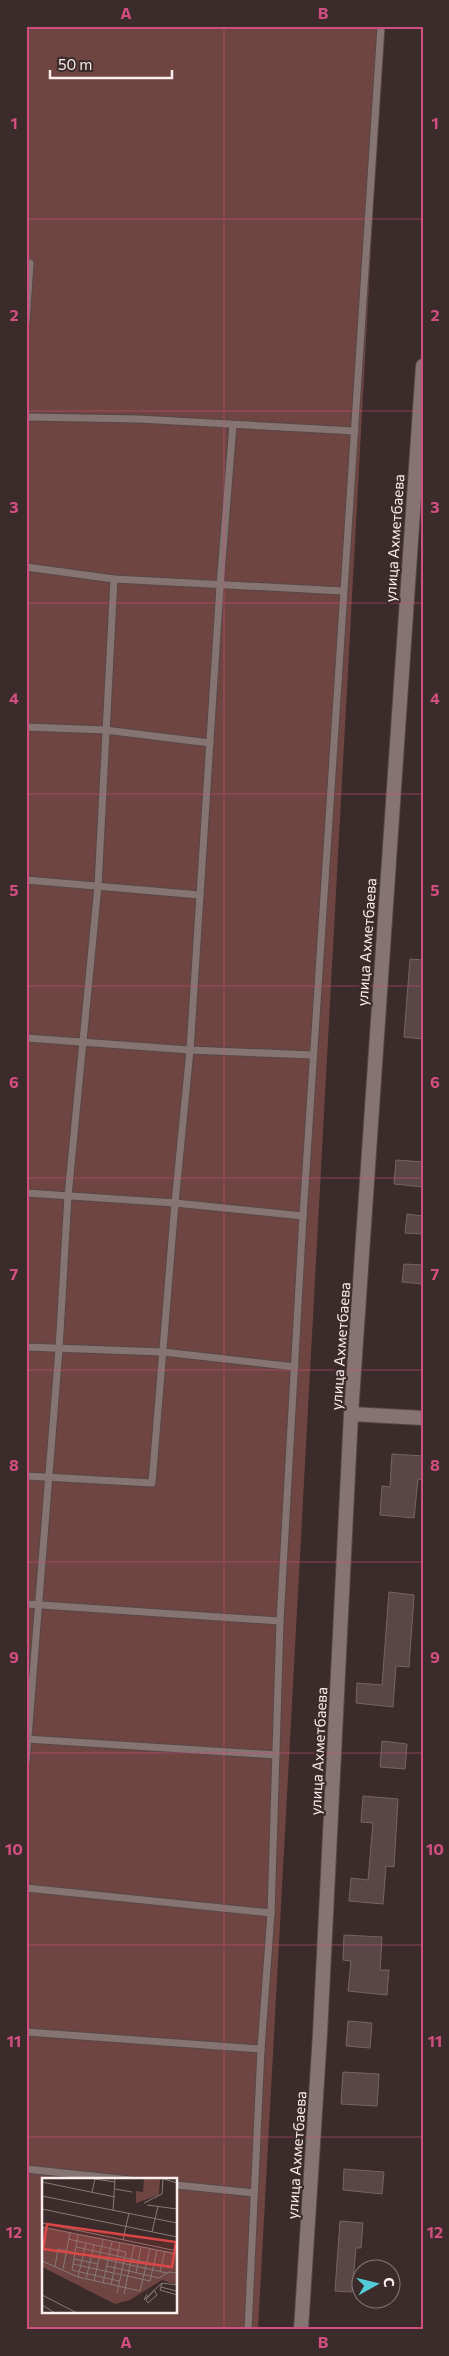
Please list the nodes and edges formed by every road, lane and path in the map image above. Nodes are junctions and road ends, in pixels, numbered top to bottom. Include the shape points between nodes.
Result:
1 (381, 26) edge
2 (26, 263) edge
3 (26, 322) edge
4 (423, 366) edge
5 (26, 417) edge
6 (233, 425) junction
7 (355, 431) junction
8 (26, 567) edge
9 (114, 579) junction
10 (220, 586) junction
11 (343, 591) junction
12 (26, 728) edge
13 (105, 730) junction
14 (210, 743) junction
15 (26, 880) edge
16 (98, 886) junction
17 (200, 895) junction
18 (26, 1038) edge
19 (82, 1044) junction
20 (190, 1050) junction
21 (312, 1054) junction
22 (26, 1193) edge
23 (68, 1196) junction
24 (175, 1203) junction
25 (303, 1216) junction
26 (26, 1347) edge
27 (59, 1349) junction
28 (163, 1352) junction
29 (294, 1367) junction
30 (351, 1414) junction
31 (423, 1418) edge
32 (26, 1476) edge
33 (50, 1478) junction
34 (26, 1604) edge
35 (39, 1605) junction
36 (280, 1621) junction
37 (27, 1739) edge
38 (276, 1755) junction
39 (26, 1762) edge
40 (26, 1888) edge
41 (271, 1913) junction
42 (26, 2032) edge
43 (261, 2050) junction
44 (26, 2169) edge
45 (111, 2178) edge
46 (178, 2185) edge
47 (254, 2193) junction
48 (248, 2330) edge
49 (301, 2330) edge

1 - 7 lane
2 - 3 lane via 30,263
4 - 30 street, улица Ахметбаева
5 - 6 lane
6 - 7 lane
6 - 10 lane
7 - 11 lane
8 - 9 lane
9 - 10 lane
9 - 13 lane
10 - 11 lane
10 - 14 lane
11 - 21 lane
12 - 13 lane
13 - 14 lane
13 - 16 lane
14 - 17 lane
15 - 16 lane
16 - 17 lane
16 - 19 lane
17 - 20 lane
18 - 19 lane
19 - 20 lane
19 - 23 lane
20 - 21 lane
20 - 24 lane
21 - 25 lane
22 - 23 lane
23 - 24 lane
23 - 27 lane
24 - 25 lane
24 - 28 lane
25 - 29 lane
26 - 27 lane
27 - 28 lane
27 - 33 lane
28 - 29 lane
28 - 33 lane via 152,1483
29 - 36 lane
30 - 31 street
30 - 49 street, улица Ахметбаева via 320,2034
32 - 33 lane
33 - 35 lane
34 - 35 lane
35 - 36 lane
35 - 37 lane
36 - 38 lane
37 - 38 lane
37 - 39 lane
38 - 41 lane
40 - 41 lane
41 - 43 lane
42 - 43 lane
43 - 47 lane
44 - 45 lane
46 - 47 lane
47 - 48 lane

